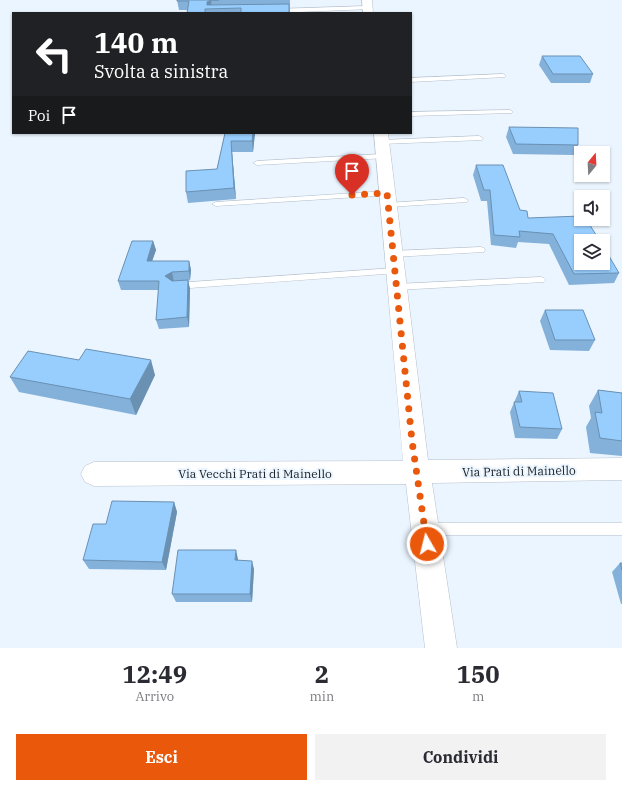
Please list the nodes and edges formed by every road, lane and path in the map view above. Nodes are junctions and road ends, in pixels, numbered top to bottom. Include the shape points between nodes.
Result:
1 (367, 7) edge
2 (283, 8) edge
3 (267, 11) edge
4 (503, 76) dead end
5 (412, 80) edge
6 (477, 108) dead end
7 (412, 110) edge
8 (510, 112) dead end
9 (412, 114) edge
10 (479, 138) dead end
11 (382, 144) edge
12 (257, 162) dead end
13 (388, 199) junction
14 (464, 200) dead end
15 (216, 204) dead end
16 (480, 250) dead end
17 (395, 271) junction
18 (541, 280) dead end
19 (174, 286) edge
20 (622, 469) edge
21 (417, 472) junction
22 (94, 474) dead end
23 (425, 529) junction
24 (622, 529) edge
25 (442, 648) edge

1 - 2 lane
1 - 3 lane
4 - 5 lane
6 - 7 lane
8 - 9 lane
10 - 11 lane
11 - 12 lane
11 - 13 street
13 - 14 lane
13 - 15 lane
13 - 17 street
16 - 17 lane
17 - 18 lane
17 - 19 lane
17 - 21 street
20 - 21 street, Via Prati di Mainello
21 - 22 street, Via Vecchi Prati di Mainello
21 - 23 street
23 - 24 lane
23 - 25 street

